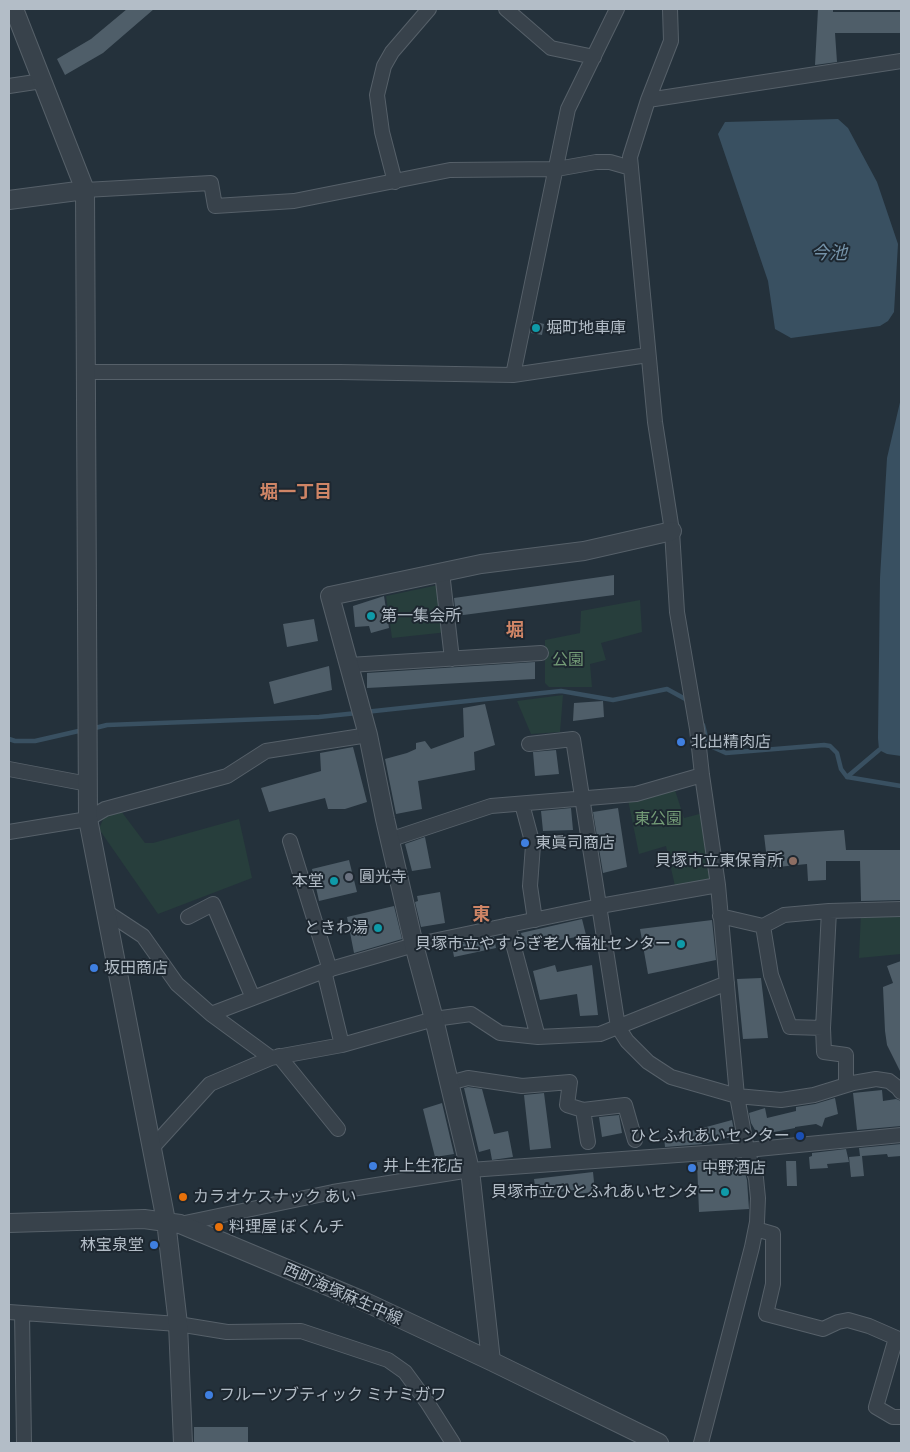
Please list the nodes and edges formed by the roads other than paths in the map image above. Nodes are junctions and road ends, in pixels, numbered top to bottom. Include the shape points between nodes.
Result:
1 (14, 9) edge
2 (429, 9) edge
3 (506, 9) edge
4 (618, 9) edge
5 (670, 9) edge
6 (594, 57) junction
7 (901, 61) edge
8 (42, 81) junction
9 (9, 86) edge
10 (648, 100) junction
11 (631, 168) junction
12 (557, 169) junction
13 (394, 182) junction
14 (85, 190) junction
15 (9, 200) edge
16 (648, 355) junction
17 (85, 372) junction
18 (513, 375) junction
19 (672, 531) junction
20 (442, 572) junction
21 (541, 653) dead end
22 (452, 659) junction
23 (349, 665) junction
24 (368, 736) junction
25 (529, 744) dead end
26 (9, 769) edge
27 (702, 776) junction
28 (88, 784) junction
29 (583, 799) junction
30 (522, 804) junction
31 (88, 819) junction
32 (9, 832) edge
33 (389, 840) junction
34 (290, 841) dead end
35 (718, 886) junction
36 (600, 906) junction
37 (901, 909) edge
38 (105, 911) junction
39 (830, 911) junction
40 (188, 916) dead end
41 (720, 916) junction
42 (536, 920) junction
43 (508, 925) junction
44 (763, 926) junction
45 (414, 945) junction
46 (327, 971) junction
47 (727, 983) junction
48 (254, 998) junction
49 (211, 1014) junction
50 (434, 1018) junction
51 (618, 1027) junction
52 (823, 1028) junction
53 (538, 1036) junction
54 (342, 1045) junction
55 (275, 1057) junction
56 (449, 1083) junction
57 (846, 1085) junction
58 (901, 1092) edge
59 (737, 1096) junction
60 (583, 1110) junction
61 (338, 1129) dead end
62 (901, 1135) edge
63 (635, 1140) dead end
64 (588, 1142) dead end
65 (151, 1148) junction
66 (746, 1150) junction
67 (470, 1170) junction
68 (9, 1223) edge
69 (173, 1223) junction
70 (756, 1228) junction
71 (15, 1313) edge
72 (178, 1324) junction
73 (898, 1339) edge
74 (492, 1361) junction
75 (901, 1417) edge
76 (24, 1443) edge
77 (183, 1443) edge
78 (452, 1443) edge
79 (659, 1443) edge
80 (701, 1443) edge

1 - 8 street
2 - 13 street via 392,52 384,66 378,94 382,132
3 - 6 street via 551,48
4 - 6 street
5 - 10 street via 671,41
6 - 12 street via 568,109
7 - 10 street
8 - 9 street
8 - 14 street
10 - 11 street via 630,158
11 - 12 street via 596,162
11 - 16 street
12 - 13 street via 450,170
12 - 18 street
13 - 14 street via 294,201 215,206 211,183
14 - 15 street
14 - 17 street
16 - 18 street
16 - 19 street
17 - 18 street
17 - 28 street
19 - 20 street via 584,551
19 - 27 street via 677,612
20 - 22 street
20 - 23 street via 330,596
21 - 22 street
22 - 23 street
23 - 24 street
24 - 31 street via 266,751 227,776 105,809
24 - 33 street
25 - 29 street via 572,739
26 - 28 street
27 - 29 street via 636,794
27 - 35 street
28 - 31 street
29 - 30 street
29 - 36 street
30 - 33 street via 491,806
30 - 42 street via 533,845 530,886
31 - 32 street
31 - 38 street
33 - 45 street
34 - 46 street
35 - 36 street
35 - 41 street
36 - 42 street
36 - 51 street
37 - 39 street
38 - 49 street via 143,936 177,984
38 - 65 street
39 - 44 street via 784,915
39 - 52 street
40 - 48 street via 213,904
41 - 44 street
41 - 47 street
42 - 43 street
43 - 45 street
43 - 53 street
44 - 52 street via 771,975 790,1027
45 - 46 street
45 - 50 street
46 - 48 street
46 - 54 street
47 - 51 street
47 - 59 street
48 - 49 street
49 - 55 street
50 - 53 street via 471,1014 500,1033
50 - 54 street
50 - 56 street
51 - 53 street via 600,1034
51 - 59 street via 648,1062 671,1078
52 - 57 street via 824,1052 846,1055
54 - 55 street
55 - 61 street
55 - 65 street via 210,1084
56 - 60 street via 468,1078 522,1086 570,1082 567,1105
56 - 67 street
57 - 58 street via 876,1079 889,1081
57 - 59 street via 814,1095 781,1100
59 - 66 street
60 - 63 street via 625,1105
60 - 64 street
62 - 66 street
65 - 69 street
66 - 67 street
66 - 70 street via 756,1178
67 - 69 street via 332,1192
67 - 74 street
68 - 69 street, 西町海塚麻生中線 via 144,1219
69 - 72 street
69 - 74 street, 西町海塚麻生中線 via 361,1300
70 - 73 street via 773,1234 773,1284 766,1314 823,1329 848,1320
70 - 80 street
71 - 72 street
71 - 76 street
72 - 77 street
72 - 78 street via 227,1332 301,1331 388,1360 405,1372 428,1402
73 - 75 street via 876,1407 893,1417
74 - 79 street, 西町海塚麻生中線

